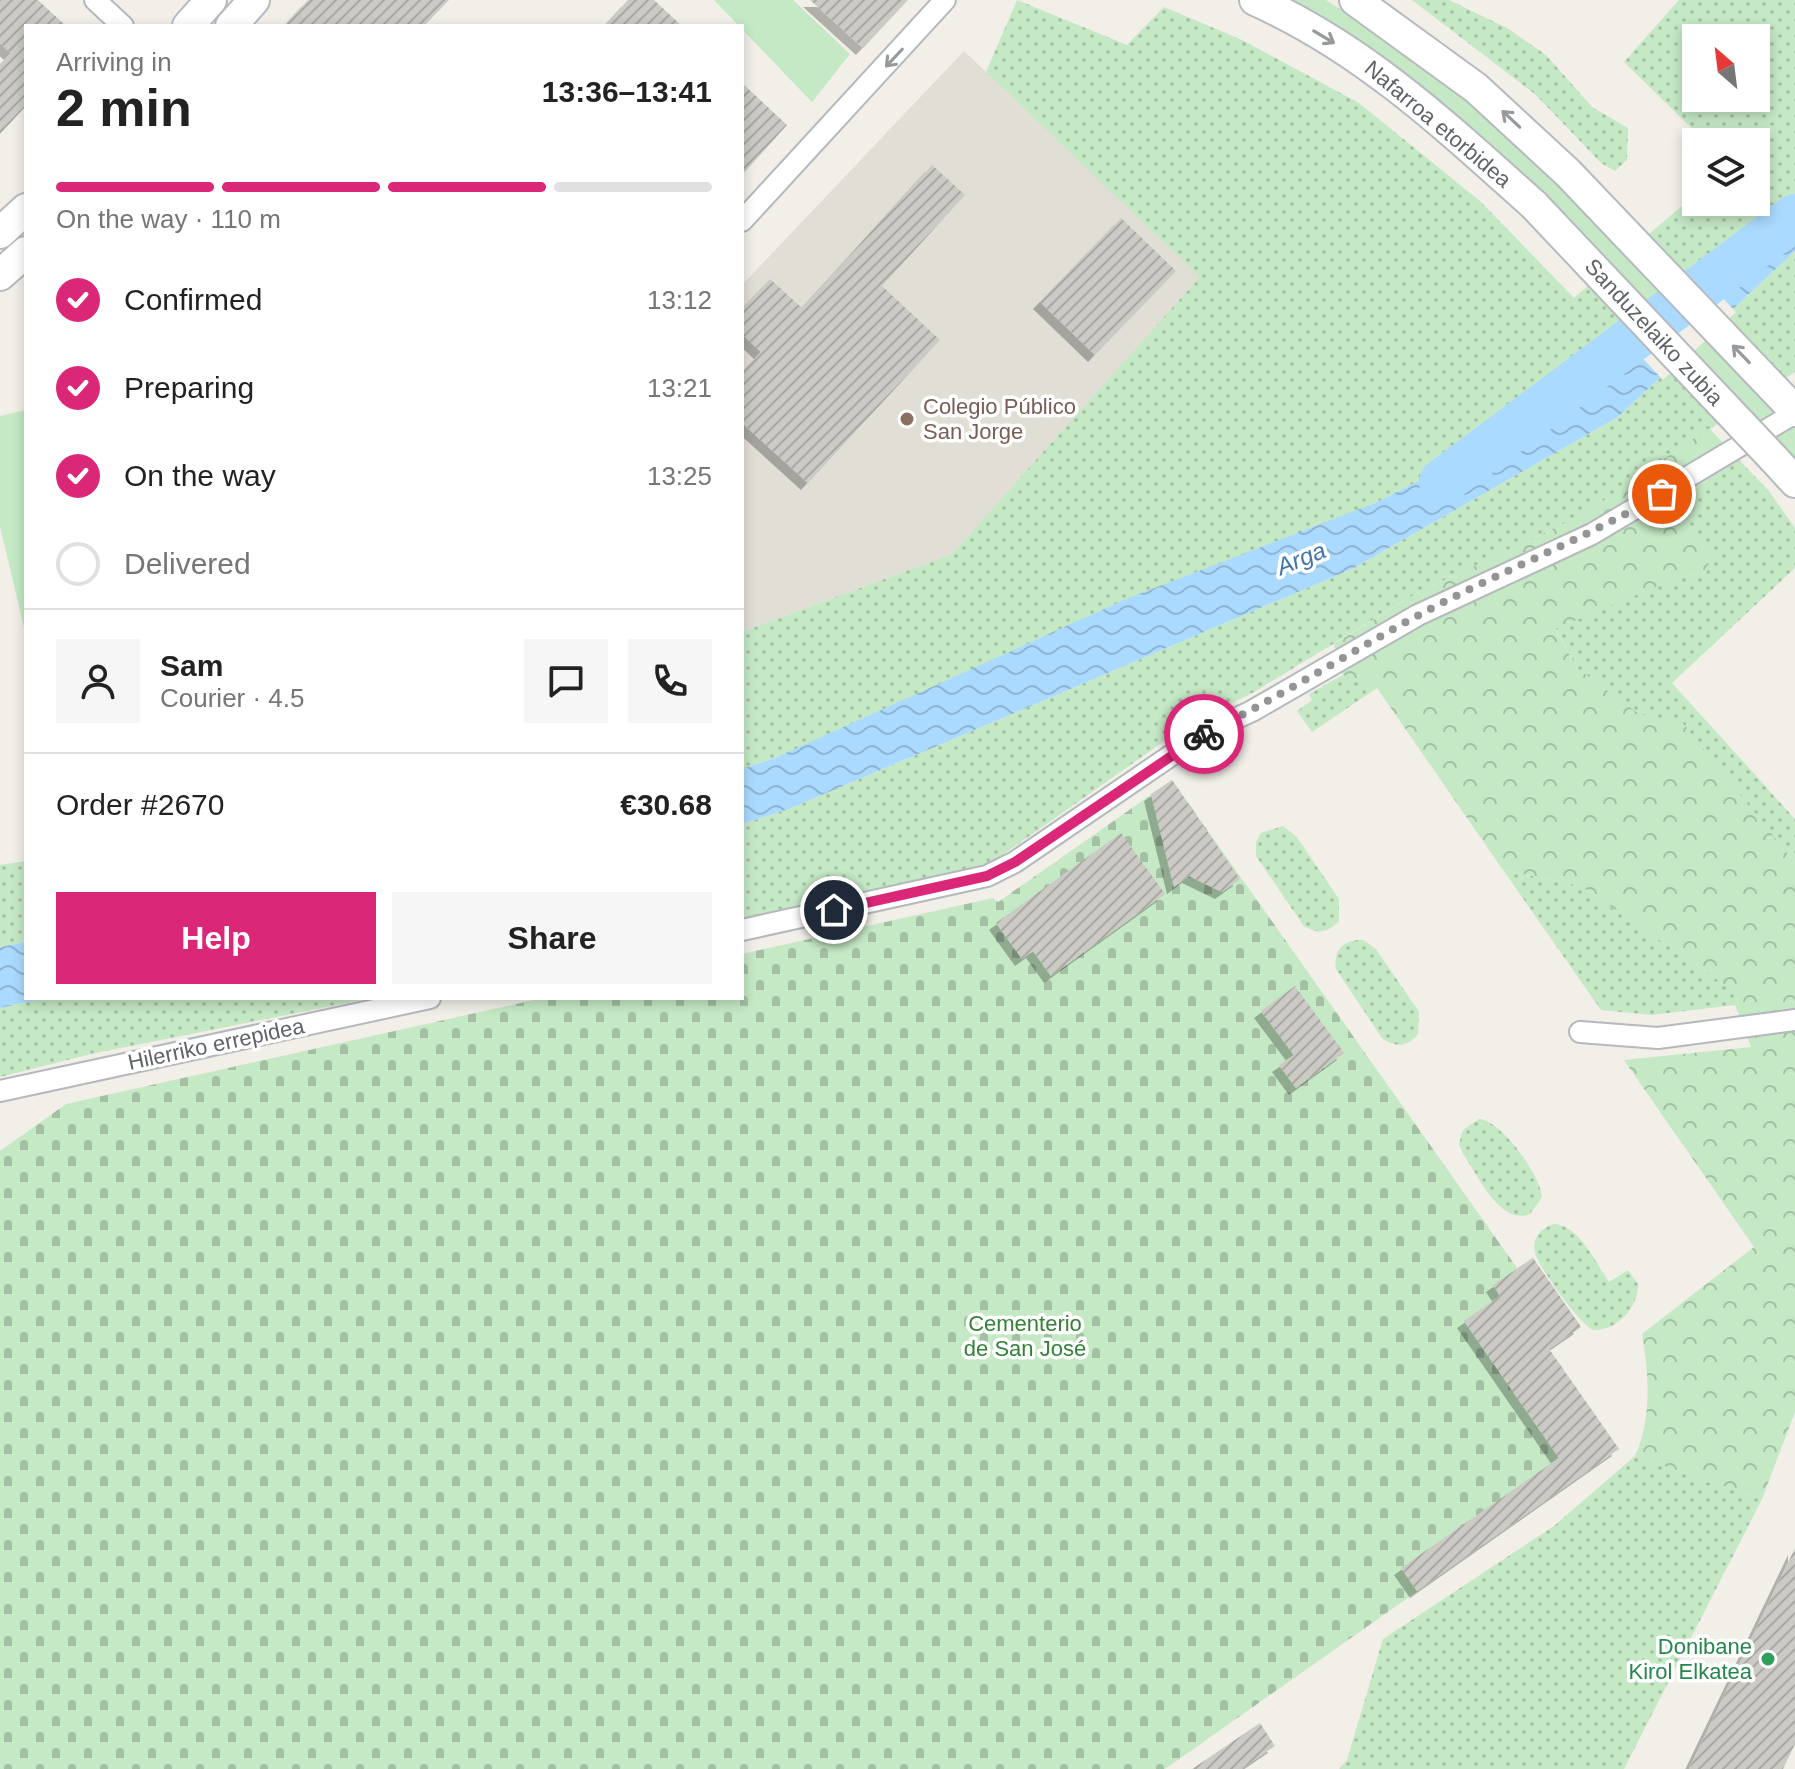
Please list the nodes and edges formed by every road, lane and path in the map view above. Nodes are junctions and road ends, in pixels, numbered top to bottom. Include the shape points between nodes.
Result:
1 (95, 0) edge
2 (211, 0) edge
3 (254, 0) edge
4 (945, 0) edge
5 (1255, 0) edge
6 (1355, 0) edge
7 (121, 24) edge
8 (190, 24) edge
9 (233, 24) edge
10 (1534, 205) joint
11 (24, 211) edge
12 (744, 219) edge
13 (0, 233) edge
14 (24, 254) edge
15 (0, 275) edge
16 (1795, 412) edge
17 (1795, 482) edge
18 (744, 930) edge
19 (421, 1000) edge
20 (1795, 1020) edge
21 (1580, 1032) dead end
22 (1, 1091) edge

1 - 7 street
2 - 8 main road
3 - 9 main road
4 -> 12 street
5 -> 10 main road, Nafarroa etorbidea via 1401,87
16 -> 6 main road via 1568,173 1476,88
10 - 17 main road, Sanduzelaiko zubia, bridge
11 - 13 main road
14 - 15 main road
16 - 18 street via 1592,534 1418,615 1201,735 987,876
19 - 22 street, Hilerriko errepidea
20 - 21 street via 1658,1038

